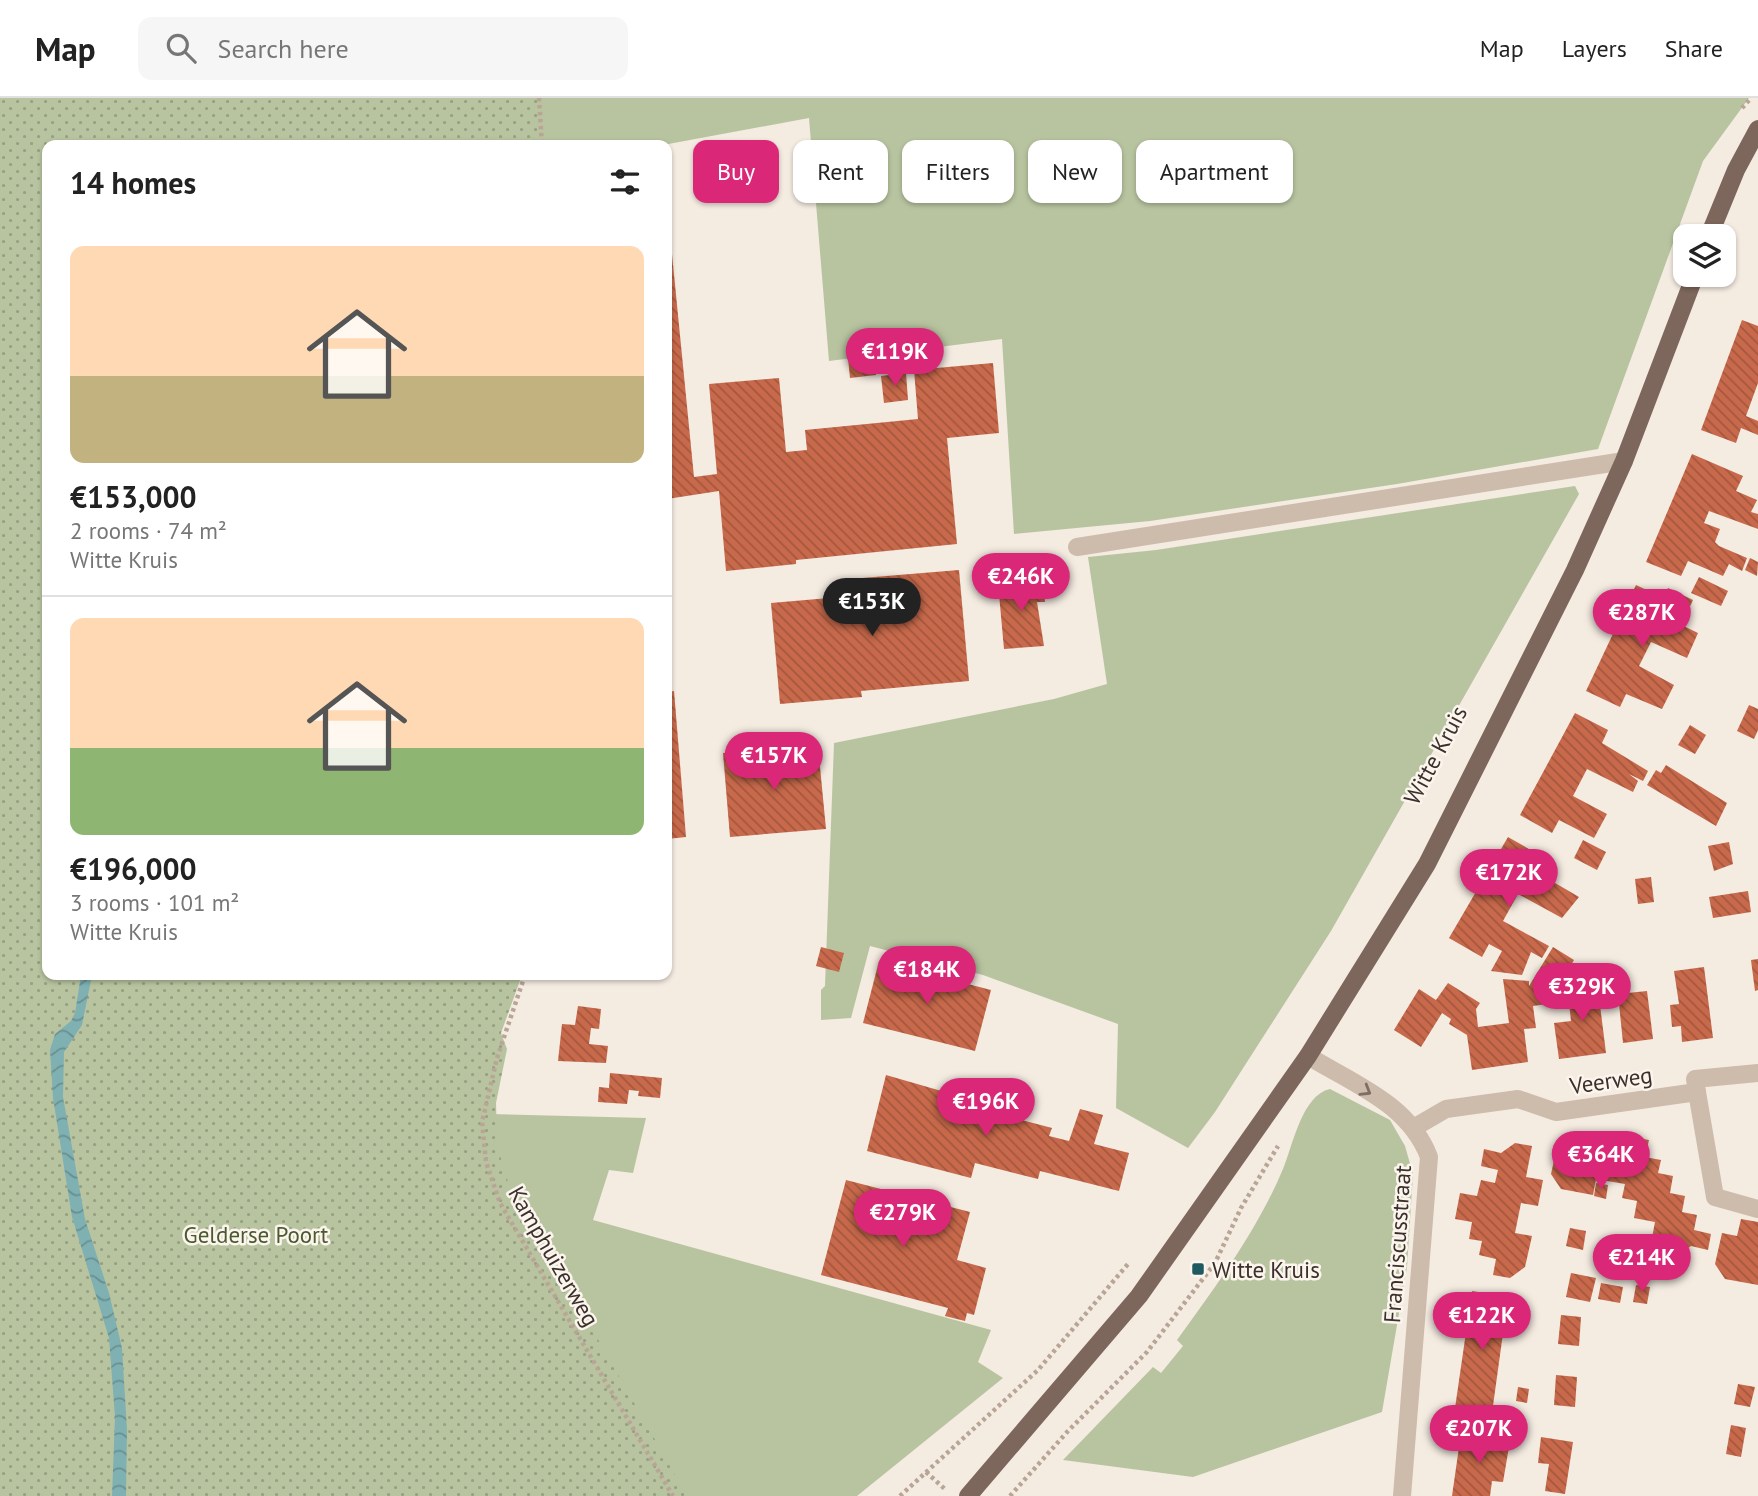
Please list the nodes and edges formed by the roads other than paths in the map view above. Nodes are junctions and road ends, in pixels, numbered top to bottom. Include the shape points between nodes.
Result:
1 (1758, 129) edge
2 (1715, 224) edge
3 (1690, 287) edge
4 (1624, 461) junction
5 (1077, 547) dead end
6 (1308, 1056) junction
7 (1758, 1073) edge
8 (1697, 1092) junction
9 (1415, 1127) junction
10 (1758, 1209) edge
11 (968, 1496) edge
12 (1402, 1496) edge

1 - 2 main road
3 - 4 main road, Witte Kruis
4 - 5 street
4 - 6 main road, Witte Kruis via 1575,570 1427,864
6 -> 9 street, Franciscusstraat via 1398,1110
6 - 11 main road, Witte Kruis via 1139,1296
7 - 8 street, Veerweg via 1695,1079
8 - 9 street, Veerweg via 1556,1112 1518,1099 1446,1109
8 - 10 street via 1715,1197
9 - 12 street, Franciscusstraat via 1429,1157

